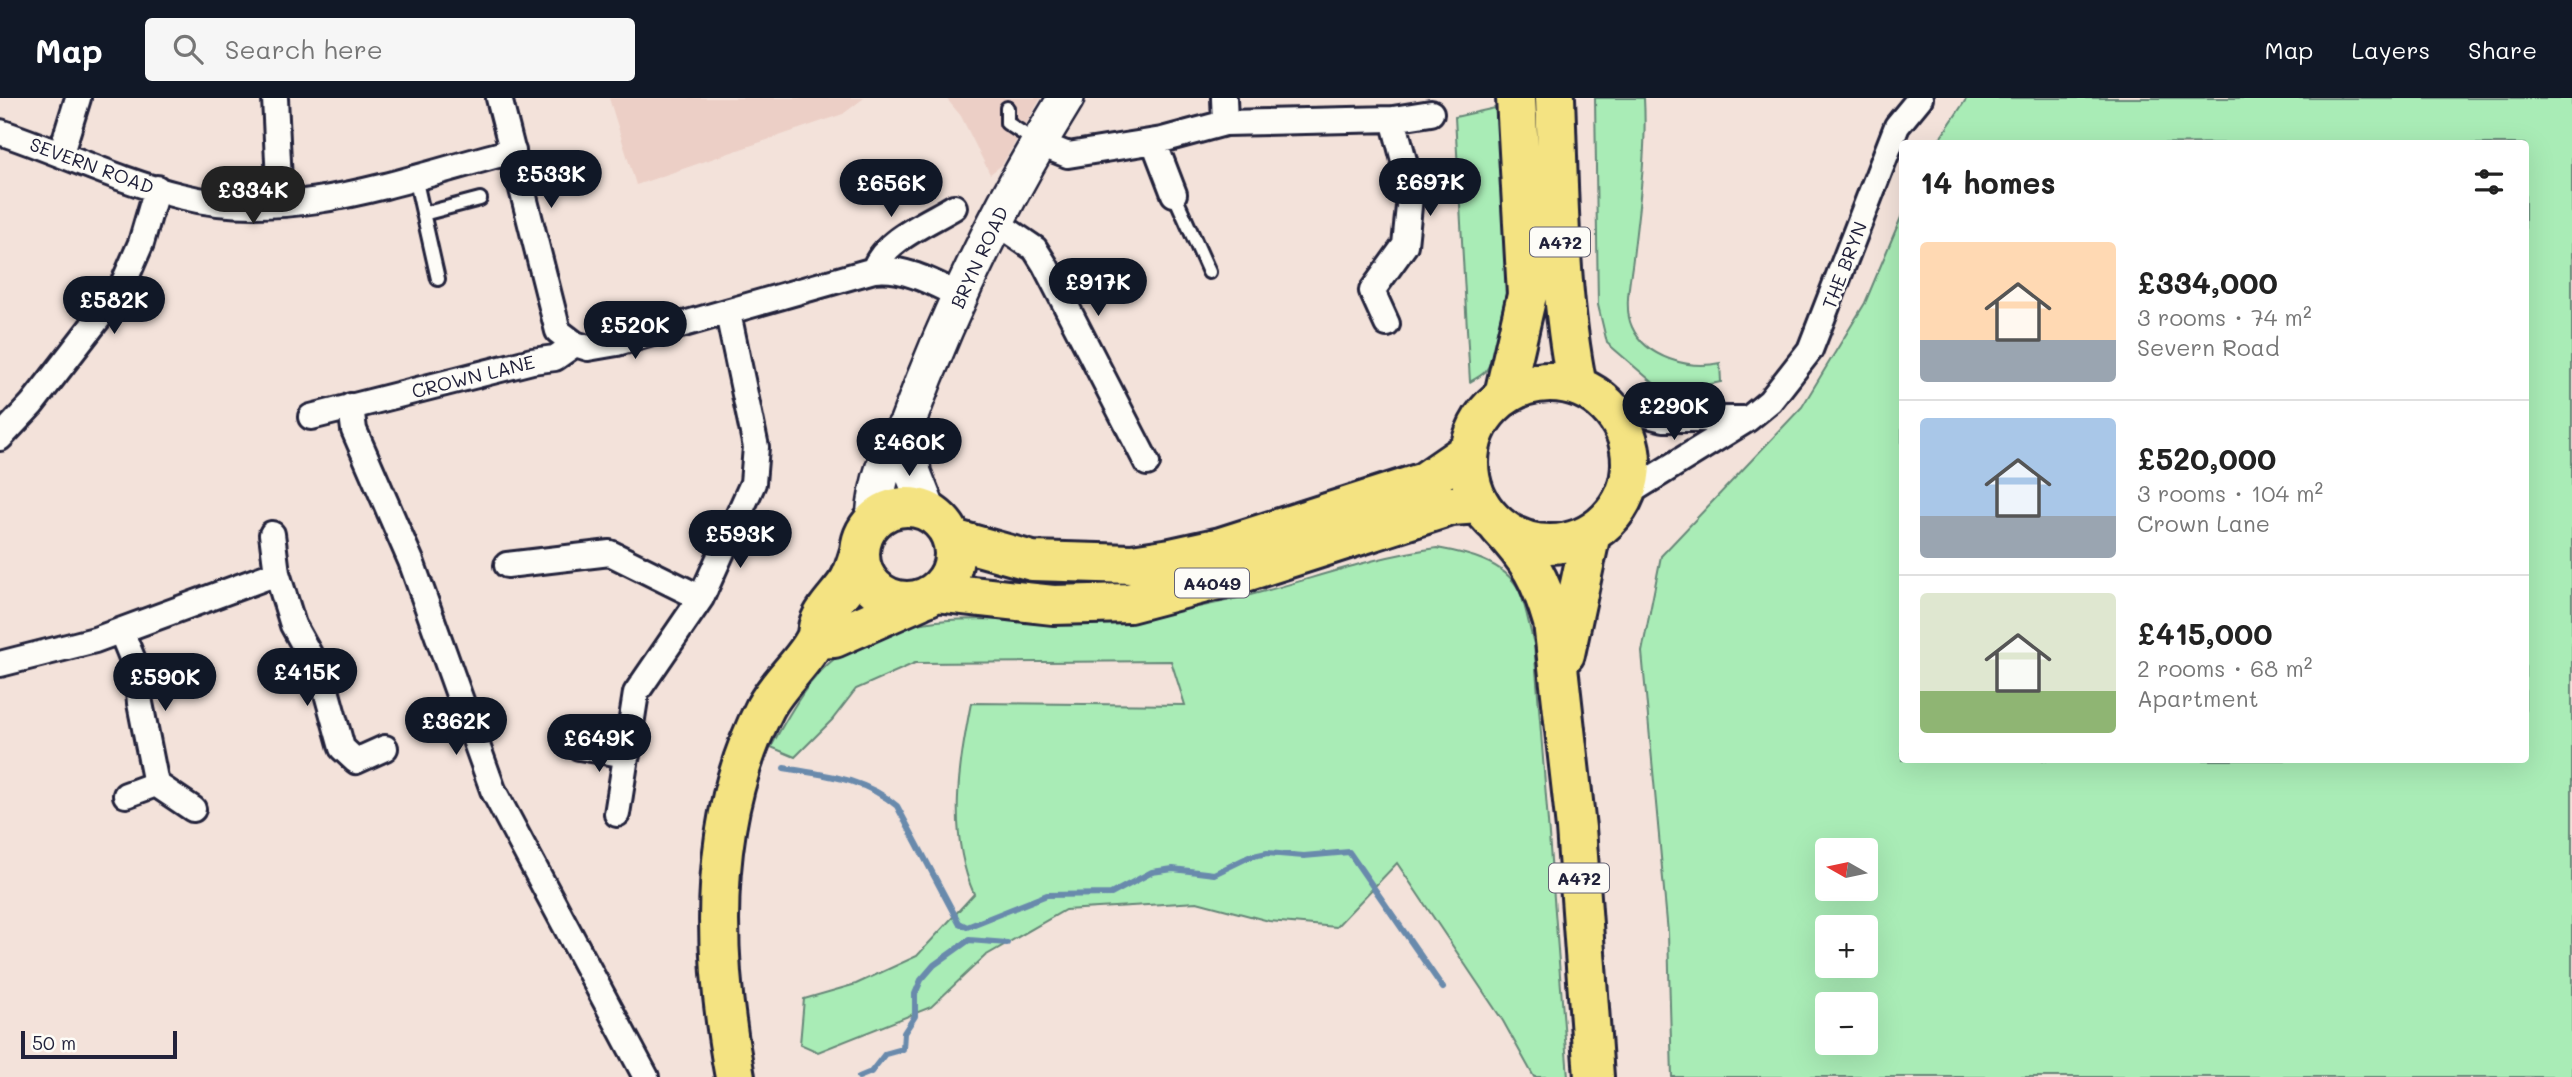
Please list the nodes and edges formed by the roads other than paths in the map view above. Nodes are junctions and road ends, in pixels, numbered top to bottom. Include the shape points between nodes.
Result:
1 (78, 98) edge
2 (275, 98) edge
3 (499, 98) edge
4 (1066, 98) edge
5 (1224, 98) edge
6 (1516, 98) edge
7 (1555, 98) edge
8 (1920, 98) edge
9 (1007, 108) dead end
10 (1431, 113) dead end
11 (1393, 119) junction
12 (1225, 123) junction
13 (0, 132) edge
14 (1154, 142) junction
15 (1038, 143) junction
16 (513, 151) junction
17 (61, 153) junction
18 (415, 177) junction
19 (157, 188) junction
20 (1174, 194) joint
21 (480, 200) dead end
22 (280, 204) junction
23 (954, 207) dead end
24 (423, 214) junction
25 (994, 221) junction
26 (874, 270) junction
27 (1209, 272) dead end
28 (438, 279) dead end
29 (960, 296) junction
30 (727, 313) junction
31 (1387, 324) dead end
32 (575, 344) junction
33 (1504, 395) junction
34 (1593, 395) junction
35 (351, 406) junction
36 (311, 417) dead end
37 (1748, 419) junction
38 (907, 424) junction
39 (0, 438) edge
40 (1469, 451) junction
41 (1147, 463) dead end
42 (1625, 495) junction
43 (1489, 515) junction
44 (940, 525) junction
45 (1591, 533) junction
46 (272, 534) dead end
47 (867, 535) junction
48 (507, 565) dead end
49 (277, 573) junction
50 (929, 596) junction
51 (701, 598) junction
52 (121, 631) junction
53 (816, 639) junction
54 (0, 664) edge
55 (1561, 680) junction
56 (579, 747) dead end
57 (385, 748) dead end
58 (627, 755) junction
59 (156, 784) junction
60 (126, 795) dead end
61 (193, 809) dead end
62 (617, 814) dead end
63 (646, 1077) edge
64 (735, 1077) edge
65 (1594, 1077) edge

1 - 17 street
2 - 22 street
3 - 16 street
4 - 15 street, BRYN ROAD
5 - 12 street
6 - 33 main road, A472 via 1527,295
7 - 34 main road, A472 via 1566,333
8 - 37 street, THE BRYN via 1897,126 1810,351 1770,401
9 - 15 lane via 1007,122
10 - 11 street
11 - 12 street
11 - 31 street via 1411,187 1405,244 1372,291
12 - 14 street
13 - 17 street, SEVERN ROAD
14 - 15 street via 1069,155
14 - 20 street
15 - 25 street, BRYN ROAD
16 - 18 street, SEVERN ROAD
16 - 32 street via 558,331
17 - 19 street, SEVERN ROAD
18 - 22 street, SEVERN ROAD via 329,199
18 - 24 lane
19 - 22 street, SEVERN ROAD via 211,201
19 - 39 street via 121,289
20 - 27 lane
21 - 24 lane
23 - 26 street via 890,247 877,259
24 - 28 lane
25 - 29 street, BRYN ROAD
25 - 41 street via 1035,249
26 - 29 street, CROWN LANE via 908,274
26 - 30 street, CROWN LANE
29 - 38 street, BRYN ROAD
30 - 32 street, CROWN LANE via 617,343 588,348
30 - 51 street via 756,463 743,507
32 - 35 street, CROWN LANE via 555,358
33 - 34 main road via 1527,384 1552,381
33 - 40 main road via 1475,429
34 - 37 street via 1664,419
34 - 42 main road via 1622,425 1630,447 1631,472
35 - 36 street, CROWN LANE
35 - 63 street via 354,430 411,561 492,790
37 - 42 street, THE BRYN
38 - 44 street, BRYN ROAD via 913,473
38 - 47 street, BRYN ROAD via 895,439 880,476
40 - 43 main road via 1469,478
40 - 44 main road, A4049 via 1424,482 1221,547 1132,564 1032,561
42 - 45 main road
43 - 45 main road via 1520,539 1544,544 1568,542
43 - 50 main road, A4049 via 1451,506 1236,575 1129,603 1053,605
43 - 55 main road, A472 via 1528,558 1543,590 1553,622
44 - 47 main road via 910,506 894,508
44 - 50 main road via 955,556 952,571
45 - 55 main road, A472
46 - 49 street
47 - 50 main road via 860,562 868,583 905,602
47 - 53 main road via 851,577 819,623
48 - 51 street via 610,553
49 - 52 street
49 - 57 street via 293,625 323,679 342,748 356,761
50 - 53 main road, A4049 via 834,638
51 - 58 street via 636,694
52 - 54 street
52 - 59 street via 137,670
53 - 64 main road via 766,708 744,759 719,874 719,934
55 - 65 main road, A472
56 - 58 street
58 - 62 street
59 - 60 street
59 - 61 street

